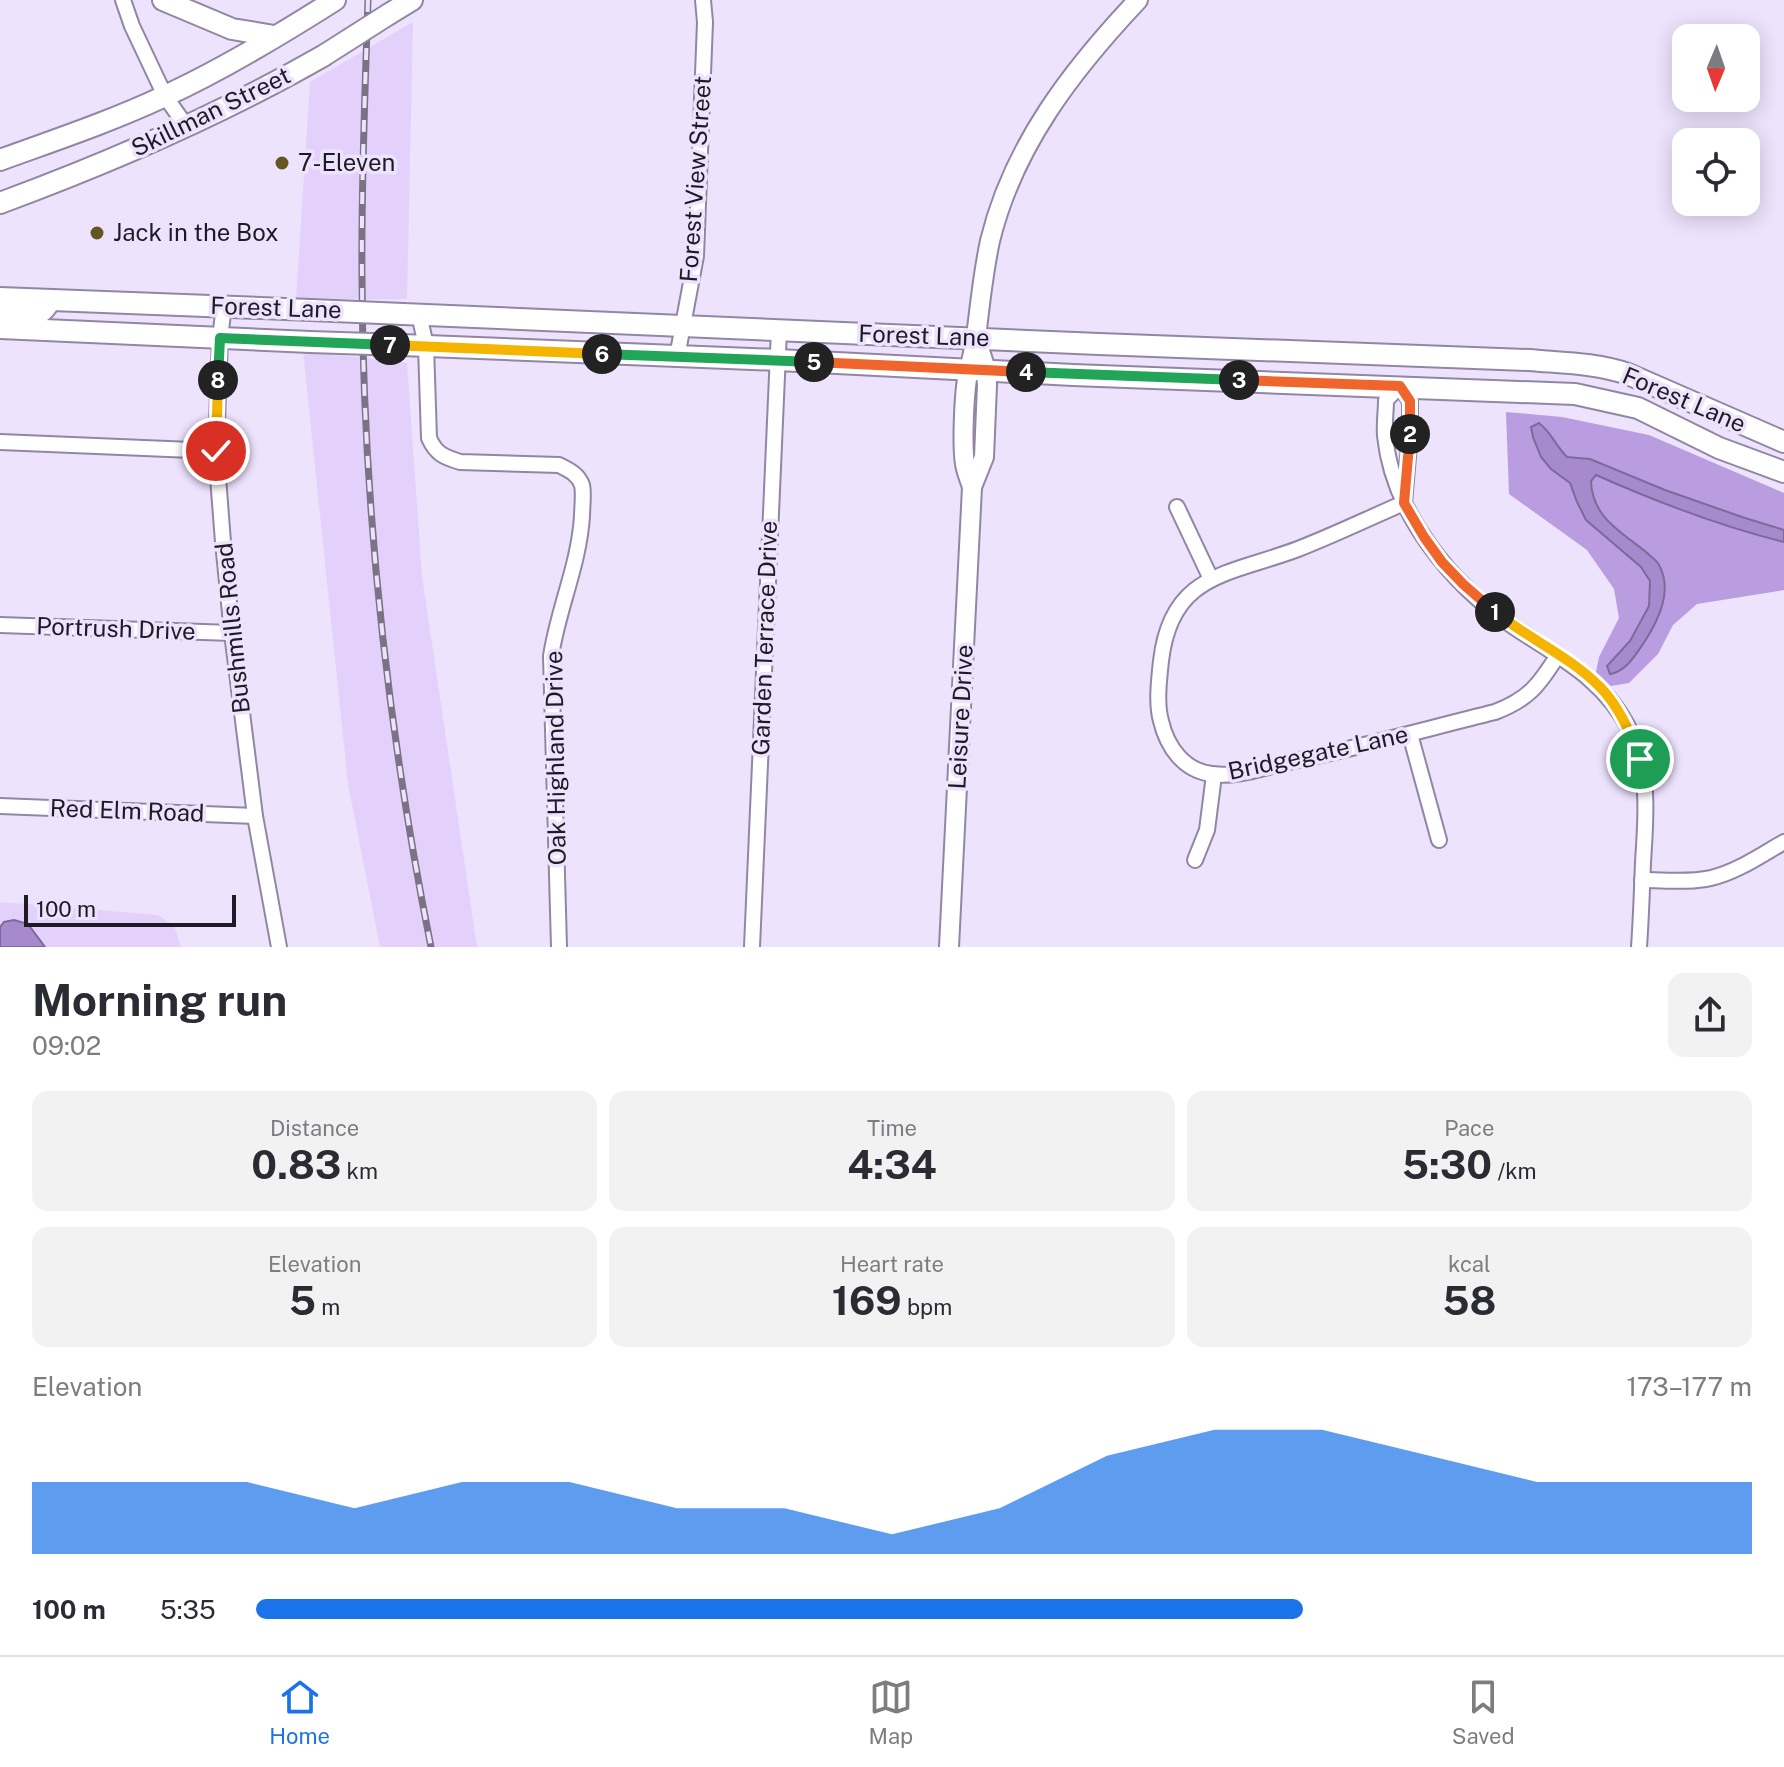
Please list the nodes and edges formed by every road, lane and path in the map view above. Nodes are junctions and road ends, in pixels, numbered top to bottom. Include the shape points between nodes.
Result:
1 (123, 0) edge
2 (163, 0) edge
3 (412, 0) edge
4 (703, 0) edge
5 (1138, 0) edge
6 (328, 4) edge
7 (274, 36) junction
8 (165, 96) junction
9 (186, 126) junction
10 (0, 160) edge
11 (0, 203) edge
12 (0, 298) edge
13 (50, 300) junction
14 (224, 306) junction
15 (0, 314) edge
16 (411, 314) junction
17 (683, 326) junction
18 (0, 328) edge
19 (779, 330) junction
20 (220, 338) junction
21 (976, 338) junction
22 (426, 346) junction
23 (1404, 356) junction
24 (677, 357) junction
25 (778, 360) junction
26 (978, 370) junction
27 (1400, 386) junction
28 (1638, 408) junction
29 (1714, 412) junction
30 (0, 442) edge
31 (1784, 442) edge
32 (216, 451) junction
33 (1784, 472) edge
34 (1404, 503) junction
35 (1177, 507) dead end
36 (1211, 579) junction
37 (0, 625) edge
38 (232, 633) junction
39 (1558, 655) junction
40 (1410, 734) junction
41 (1214, 775) junction
42 (0, 806) edge
43 (255, 816) junction
44 (1439, 840) dead end
45 (1784, 842) edge
46 (1195, 860) dead end
47 (1642, 880) junction
48 (279, 947) edge
49 (559, 947) edge
50 (752, 947) edge
51 (949, 947) edge
52 (1639, 947) edge

1 - 8 street
2 - 7 main road via 232,29
3 - 9 main road, Skillman Street, bridge via 278,82
4 - 17 street, Forest View Street via 696,256
5 - 21 street, Leisure Drive via 1063,88 1021,157 991,240
6 - 7 main road, Skillman Street
7 - 8 main road, Skillman Street
8 - 9 street
8 - 10 main road, Skillman Street
9 - 11 main road, Skillman Street
12 - 13 main road, Forest Lane
13 - 14 main road, Forest Lane
13 - 15 main road via 37,316
14 - 16 main road, Forest Lane, bridge
14 - 20 street, Bushmills Road
16 - 17 main road, Forest Lane
16 - 22 street, Oak Highland Drive
17 - 19 main road, Forest Lane
17 - 24 street, Forest View Street
18 - 20 main road, Forest Lane
19 - 21 main road, Forest Lane
19 - 25 street, Garden Terrace Drive
20 - 22 main road, Forest Lane, bridge
20 - 32 street, Bushmills Road
21 - 23 main road, Forest Lane
21 - 26 street, Leisure Drive
22 - 24 main road, Forest Lane
22 - 49 street, Oak Highland Drive via 433,448 460,462 559,465 582,484 581,536 551,656
23 - 27 main road
23 - 29 main road, Forest Lane via 1609,368
24 - 25 main road, Forest Lane
25 - 26 main road, Forest Lane
25 - 50 street, Garden Terrace Drive
26 - 27 main road, Forest Lane
26 - 51 street, Leisure Drive via 987,385 984,457 972,487
27 - 28 main road, Forest Lane via 1575,394
27 - 34 street via 1410,401
27 - 34 street via 1386,400 1385,434
28 - 29 main road via 1655,402 1702,419
28 - 33 main road, Forest Lane via 1719,448
29 - 31 main road, Forest Lane
30 - 32 street
32 - 38 street, Bushmills Road
34 - 36 street, Bridgegate Lane
34 - 39 street via 1442,562 1463,584 1511,625
35 - 36 street
36 - 41 street, Bridgegate Lane via 1181,603 1170,621 1159,676 1160,718 1170,747 1189,766
37 - 38 street, Portrush Drive
38 - 43 street, Bushmills Road
39 - 40 street, Bridgegate Lane via 1534,690 1508,707
39 - 47 street via 1603,690 1630,731 1646,785
40 - 41 street, Bridgegate Lane
40 - 44 street
41 - 46 street via 1207,830
42 - 43 street, Red Elm Road
43 - 48 street, Bushmills Road
45 - 47 street via 1711,878
47 - 52 street

